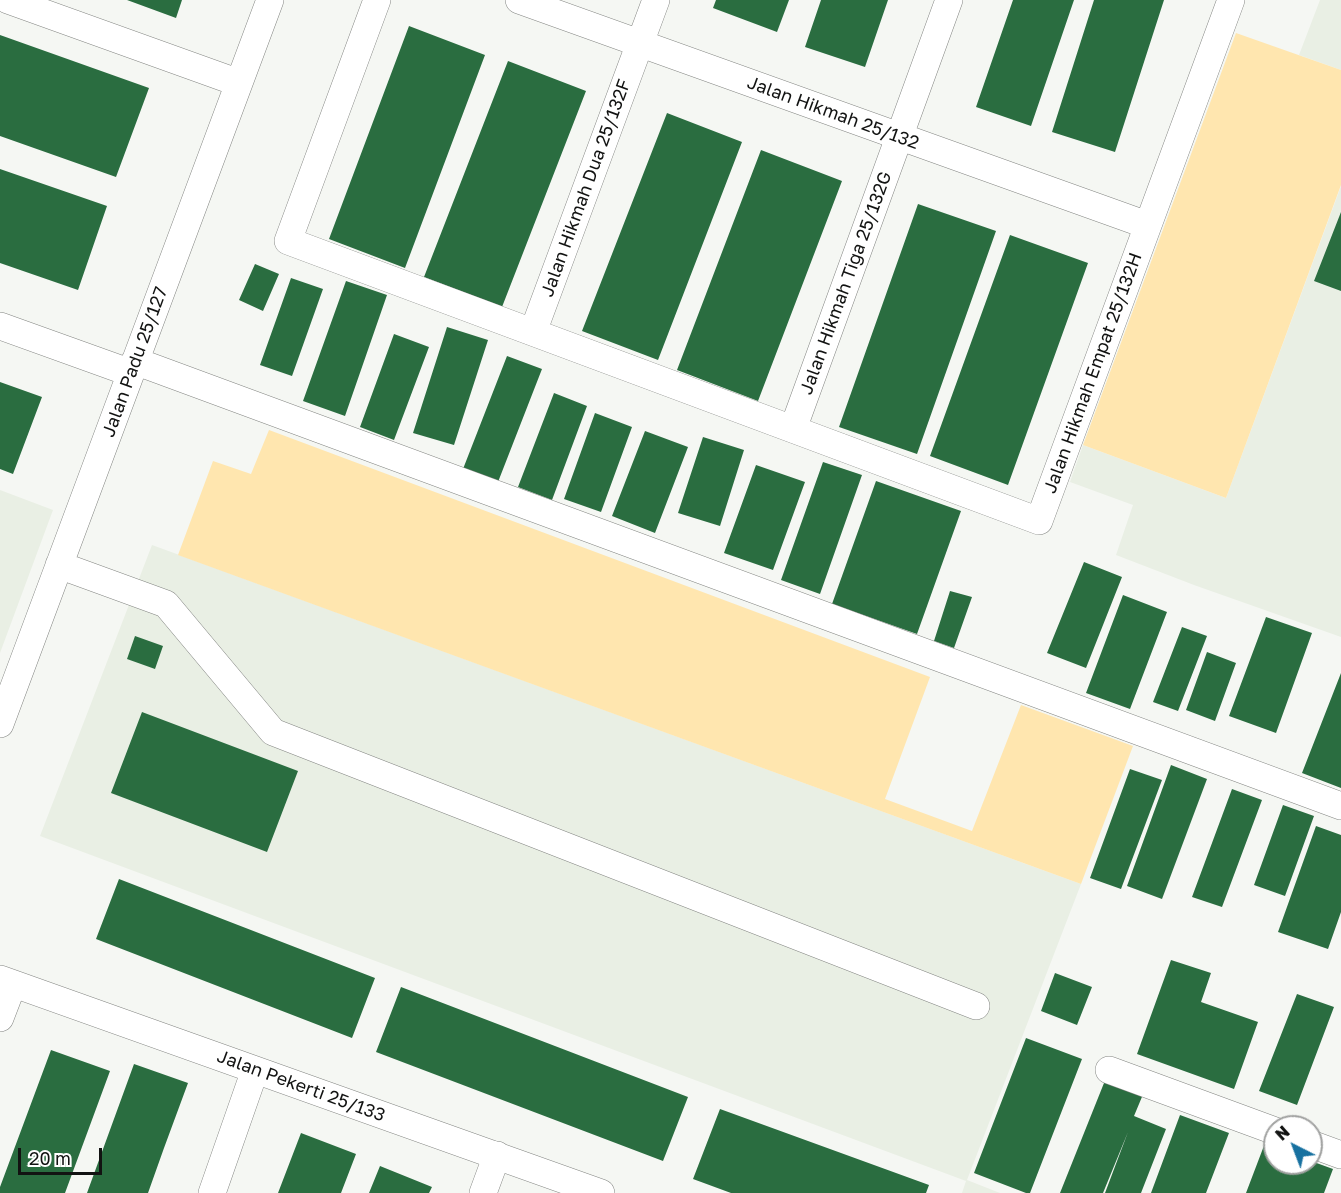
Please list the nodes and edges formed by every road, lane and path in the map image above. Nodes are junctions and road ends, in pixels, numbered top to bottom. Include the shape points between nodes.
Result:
1 (8, 0) edge
2 (270, 0) edge
3 (377, 0) edge
4 (519, 0) edge
5 (656, 0) edge
6 (949, 0) edge
7 (1231, 0) edge
8 (640, 43) junction
9 (239, 83) junction
10 (900, 136) junction
11 (1147, 225) junction
12 (0, 326) edge
13 (533, 332) junction
14 (133, 367) junction
15 (793, 429) junction
16 (59, 565) junction
17 (0, 724) edge
18 (1341, 806) edge
19 (6, 981) edge
20 (976, 1006) dead end
21 (0, 1018) edge
22 (255, 1070) junction
23 (1109, 1070) dead end
24 (1263, 1127) edge
25 (1323, 1148) edge
26 (497, 1155) junction
27 (1341, 1155) edge
28 (212, 1193) edge
29 (483, 1193) edge
30 (601, 1193) edge

1 - 9 street
2 - 9 street, Jalan Padu 25/127
3 - 13 street via 288,241
4 - 8 street, Jalan Hikmah 25/132
5 - 8 street, Jalan Hikmah Dua 25/132F
6 - 10 street, Jalan Hikmah Tiga 25/132G
7 - 11 street, Jalan Hikmah Empat 25/132H
8 - 10 street, Jalan Hikmah 25/132
8 - 13 street, Jalan Hikmah Dua 25/132F
9 - 14 street, Jalan Padu 25/127
10 - 11 street, Jalan Hikmah 25/132
10 - 15 street, Jalan Hikmah Tiga 25/132G
11 - 15 street, Jalan Hikmah Empat 25/132H via 1039,521
12 - 14 street
13 - 15 street
14 - 16 street, Jalan Padu 25/127
14 - 18 street
16 - 17 street, Jalan Padu 25/127
16 - 20 street via 166,604 273,732
19 - 21 street
19 - 22 street, Jalan Pekerti 25/133
22 - 26 street, Jalan Pekerti 25/133
22 - 28 street
23 - 24 street
25 - 27 street
26 - 29 street
26 - 30 street, Jalan Pekerti 25/133

